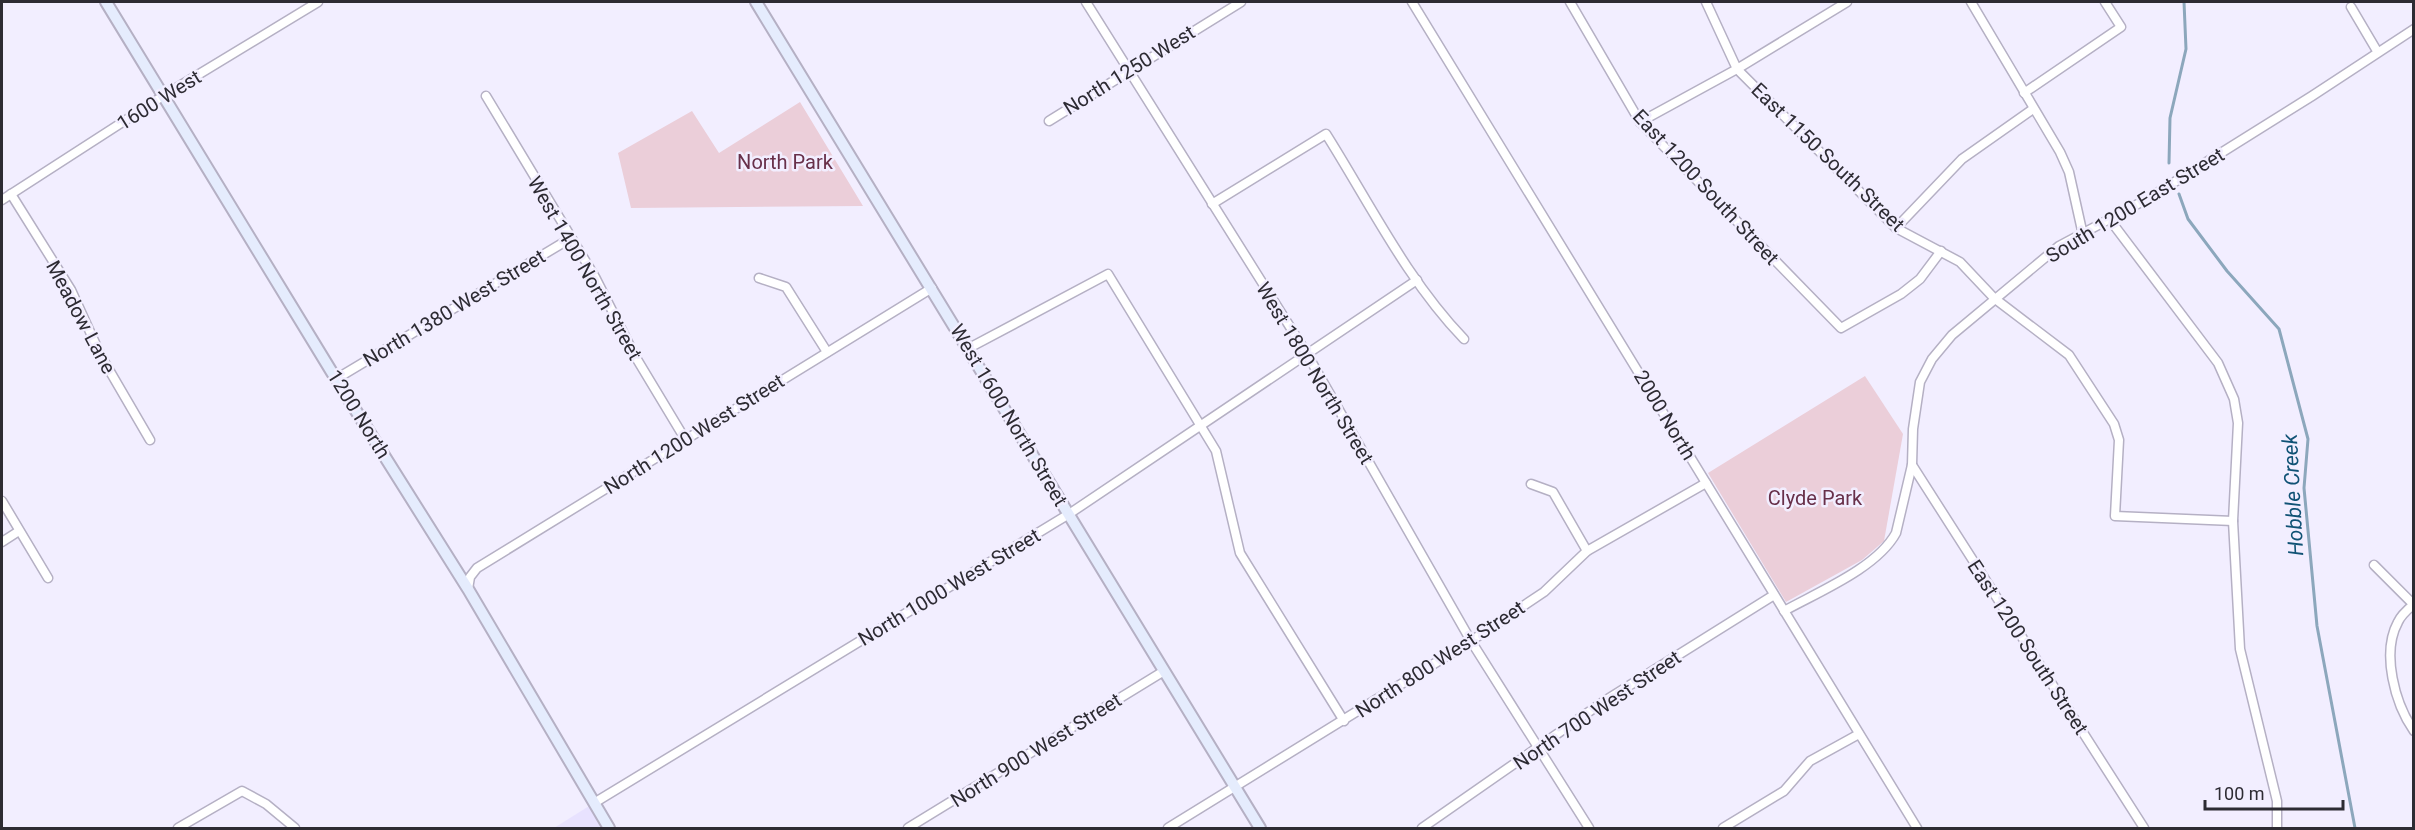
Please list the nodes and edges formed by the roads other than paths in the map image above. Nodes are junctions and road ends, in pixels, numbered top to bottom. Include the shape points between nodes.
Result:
1 (106, 2) edge
2 (756, 2) edge
3 (1086, 2) edge
4 (1241, 2) edge
5 (1412, 2) edge
6 (1570, 2) edge
7 (1706, 2) edge
8 (1847, 2) edge
9 (1971, 2) edge
10 (2105, 2) edge
11 (313, 3) edge
12 (2351, 7) dead end
13 (2414, 28) edge
14 (2377, 51) junction
15 (1737, 69) junction
16 (1129, 71) junction
17 (2024, 93) junction
18 (163, 96) junction
19 (486, 96) dead end
20 (2033, 109) junction
21 (1048, 121) dead end
22 (1640, 122) junction
23 (11, 194) junction
24 (2, 200) edge
25 (1212, 204) junction
26 (2110, 220) junction
27 (1896, 228) junction
28 (2083, 235) junction
29 (571, 238) junction
30 (1941, 251) junction
31 (759, 278) dead end
32 (1417, 280) junction
33 (932, 288) junction
34 (1994, 298) junction
35 (1464, 339) dead end
36 (969, 348) junction
37 (827, 352) junction
38 (1306, 354) junction
39 (336, 379) junction
40 (1202, 424) junction
41 (685, 439) junction
42 (150, 440) dead end
43 (1912, 465) junction
44 (1706, 483) junction
45 (1531, 484) dead end
46 (2, 501) edge
47 (1069, 514) junction
48 (2233, 521) junction
49 (19, 531) junction
50 (2, 542) edge
51 (1587, 551) junction
52 (2374, 565) dead end
53 (48, 578) dead end
54 (468, 589) junction
55 (1774, 595) junction
56 (2413, 604) edge
57 (1784, 611) junction
58 (1471, 640) junction
59 (1164, 671) junction
60 (1344, 721) junction
61 (2414, 731) edge
62 (1859, 734) junction
63 (1537, 749) junction
64 (1235, 787) junction
65 (594, 803) junction
66 (178, 828) edge
67 (295, 828) edge
68 (609, 828) edge
69 (908, 828) edge
70 (1168, 828) edge
71 (1260, 828) edge
72 (1422, 828) edge
73 (1589, 828) edge
74 (1724, 828) edge
75 (1917, 828) edge
76 (2144, 828) edge
77 (2277, 828) edge

1 - 18 street, 1200 North
2 - 33 street, West 1600 North Street
3 - 16 street, West 1800 North Street
4 - 16 street, North 1250 West
5 - 44 street, 2000 North
6 - 22 street, East 1200 South Street
7 - 15 street, East 1150 South Street
8 - 15 street
9 - 17 street
10 - 17 street via 2121,27
11 - 18 street, 1600 West
12 - 14 street
13 - 14 street, South 1200 East Street
14 - 26 street, South 1200 East Street via 2312,96
15 - 22 street
15 - 27 street, East 1150 South Street
16 - 21 street, North 1250 West
16 - 25 street, West 1800 North Street
17 - 20 street
18 - 23 street, 1600 West
18 - 39 street, 1200 North
19 - 29 street, West 1400 North Street
20 - 27 street via 1962,159
20 - 28 street via 2069,172
22 - 30 street, East 1200 South Street via 1841,328 1911,286
23 - 24 street, 1600 West
23 - 42 street, Meadow Lane via 71,290 100,356
25 - 32 street via 1326,134
25 - 38 street, West 1800 North Street
26 - 28 street, South 1200 East Street
26 - 48 street via 2226,377 2238,423
27 - 30 street, East 1150 South Street
28 - 34 street, South 1200 East Street via 2059,246
29 - 39 street, North 1380 West Street
29 - 41 street, West 1400 North Street via 634,356
30 - 34 street, East 1150 South Street via 1960,262
31 - 37 street via 786,287
32 - 35 street
32 - 38 street, North 1000 West Street
33 - 36 street, West 1600 North Street
33 - 37 street, North 1200 West Street
34 - 43 street, South 1200 East Street via 1942,345 1924,371 1917,396
34 - 48 street, East 1150 South Street via 2069,356 2114,424 2120,454 2115,516
36 - 40 street via 1108,274
36 - 47 street, West 1600 North Street
37 - 41 street, North 1200 West Street
38 - 40 street, North 1000 West Street
38 - 58 street, West 1800 North Street
39 - 54 street, 1200 North
40 - 47 street, North 1000 West Street
40 - 60 street via 1216,451 1240,552
41 - 54 street, North 1200 West Street via 477,568
43 - 57 street, South 1200 East Street via 1896,533 1884,550
43 - 76 street, East 1200 South Street
44 - 51 street, North 800 West Street
44 - 55 street, 2000 North
45 - 51 street via 1553,492
46 - 49 street
47 - 59 street, West 1600 North Street
47 - 65 street, North 1000 West Street
48 - 77 street via 2240,649 2277,801
49 - 50 street
49 - 53 street
51 - 58 street, North 800 West Street via 1544,592
52 - 56 street
54 - 65 street, 1200 North
55 - 57 street, 2000 North
55 - 63 street, North 700 West Street via 1603,702
56 - 61 street via 2398,621 2391,655 2399,703
57 - 62 street, 2000 North
58 - 60 street, North 800 West Street
58 - 63 street, West 1800 North Street
59 - 64 street, West 1600 North Street
59 - 69 street, North 900 West Street
60 - 64 street, North 800 West Street
62 - 74 street via 1810,761 1784,791
62 - 75 street, 2000 North
63 - 72 street, North 700 West Street
63 - 73 street, West 1800 North Street
64 - 70 street, North 800 West Street
64 - 71 street, West 1600 North Street
65 - 68 street, 1200 North
66 - 67 street via 242,791 266,804

